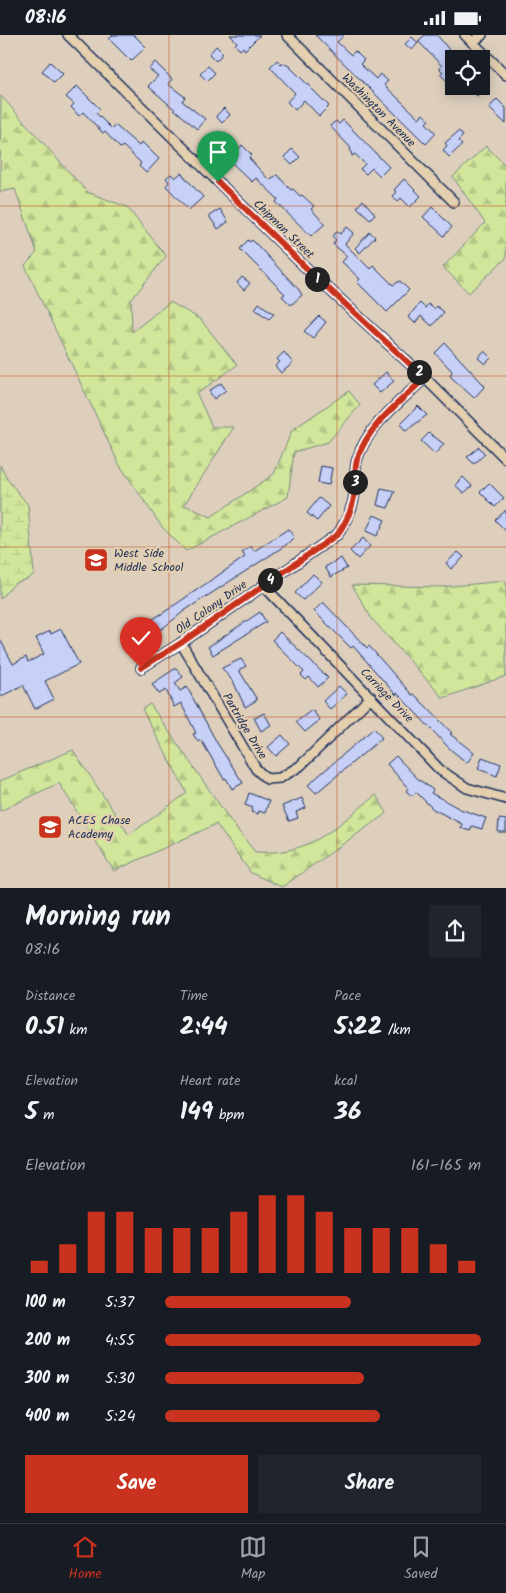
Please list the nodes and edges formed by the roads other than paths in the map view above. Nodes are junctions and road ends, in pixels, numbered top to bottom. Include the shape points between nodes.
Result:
1 (68, 35) edge
2 (287, 35) edge
3 (482, 35) edge
4 (469, 38) edge
5 (506, 75) edge
6 (454, 202) dead end
7 (425, 378) junction
8 (506, 459) edge
9 (263, 585) junction
10 (181, 643) junction
11 (141, 668) dead end
12 (371, 697) junction
13 (506, 799) edge

1 - 7 street, Chipman Street via 302,264
2 - 6 street, Washington Avenue
3 - 4 street
4 - 5 street
7 - 8 street, Chipman Street
7 - 9 street, Old Colony Drive via 378,423 364,443 356,461 350,516 338,534
9 - 10 street, Old Colony Drive
9 - 12 street, Carriage Drive
10 - 11 street, Old Colony Drive
10 - 12 street, Partridge Drive via 256,769 267,779 280,778 300,766
12 - 13 street, Carriage Drive via 440,770 467,788

